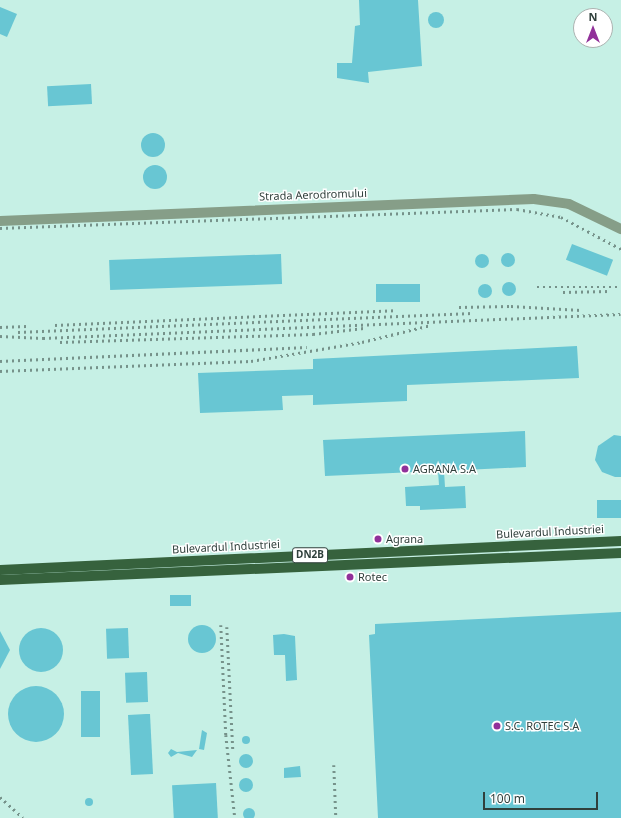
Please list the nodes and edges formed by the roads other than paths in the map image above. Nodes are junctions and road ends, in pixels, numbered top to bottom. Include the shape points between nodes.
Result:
1 (0, 221) edge
2 (621, 229) edge
3 (621, 541) edge
4 (621, 553) edge
5 (0, 570) edge
6 (0, 580) edge

1 - 2 street, Strada Aerodromului via 534,199 569,204
3 - 5 main road, Bulevardul Industriei / DN2B
4 - 6 main road, Bulevardul Industriei / DN2B

